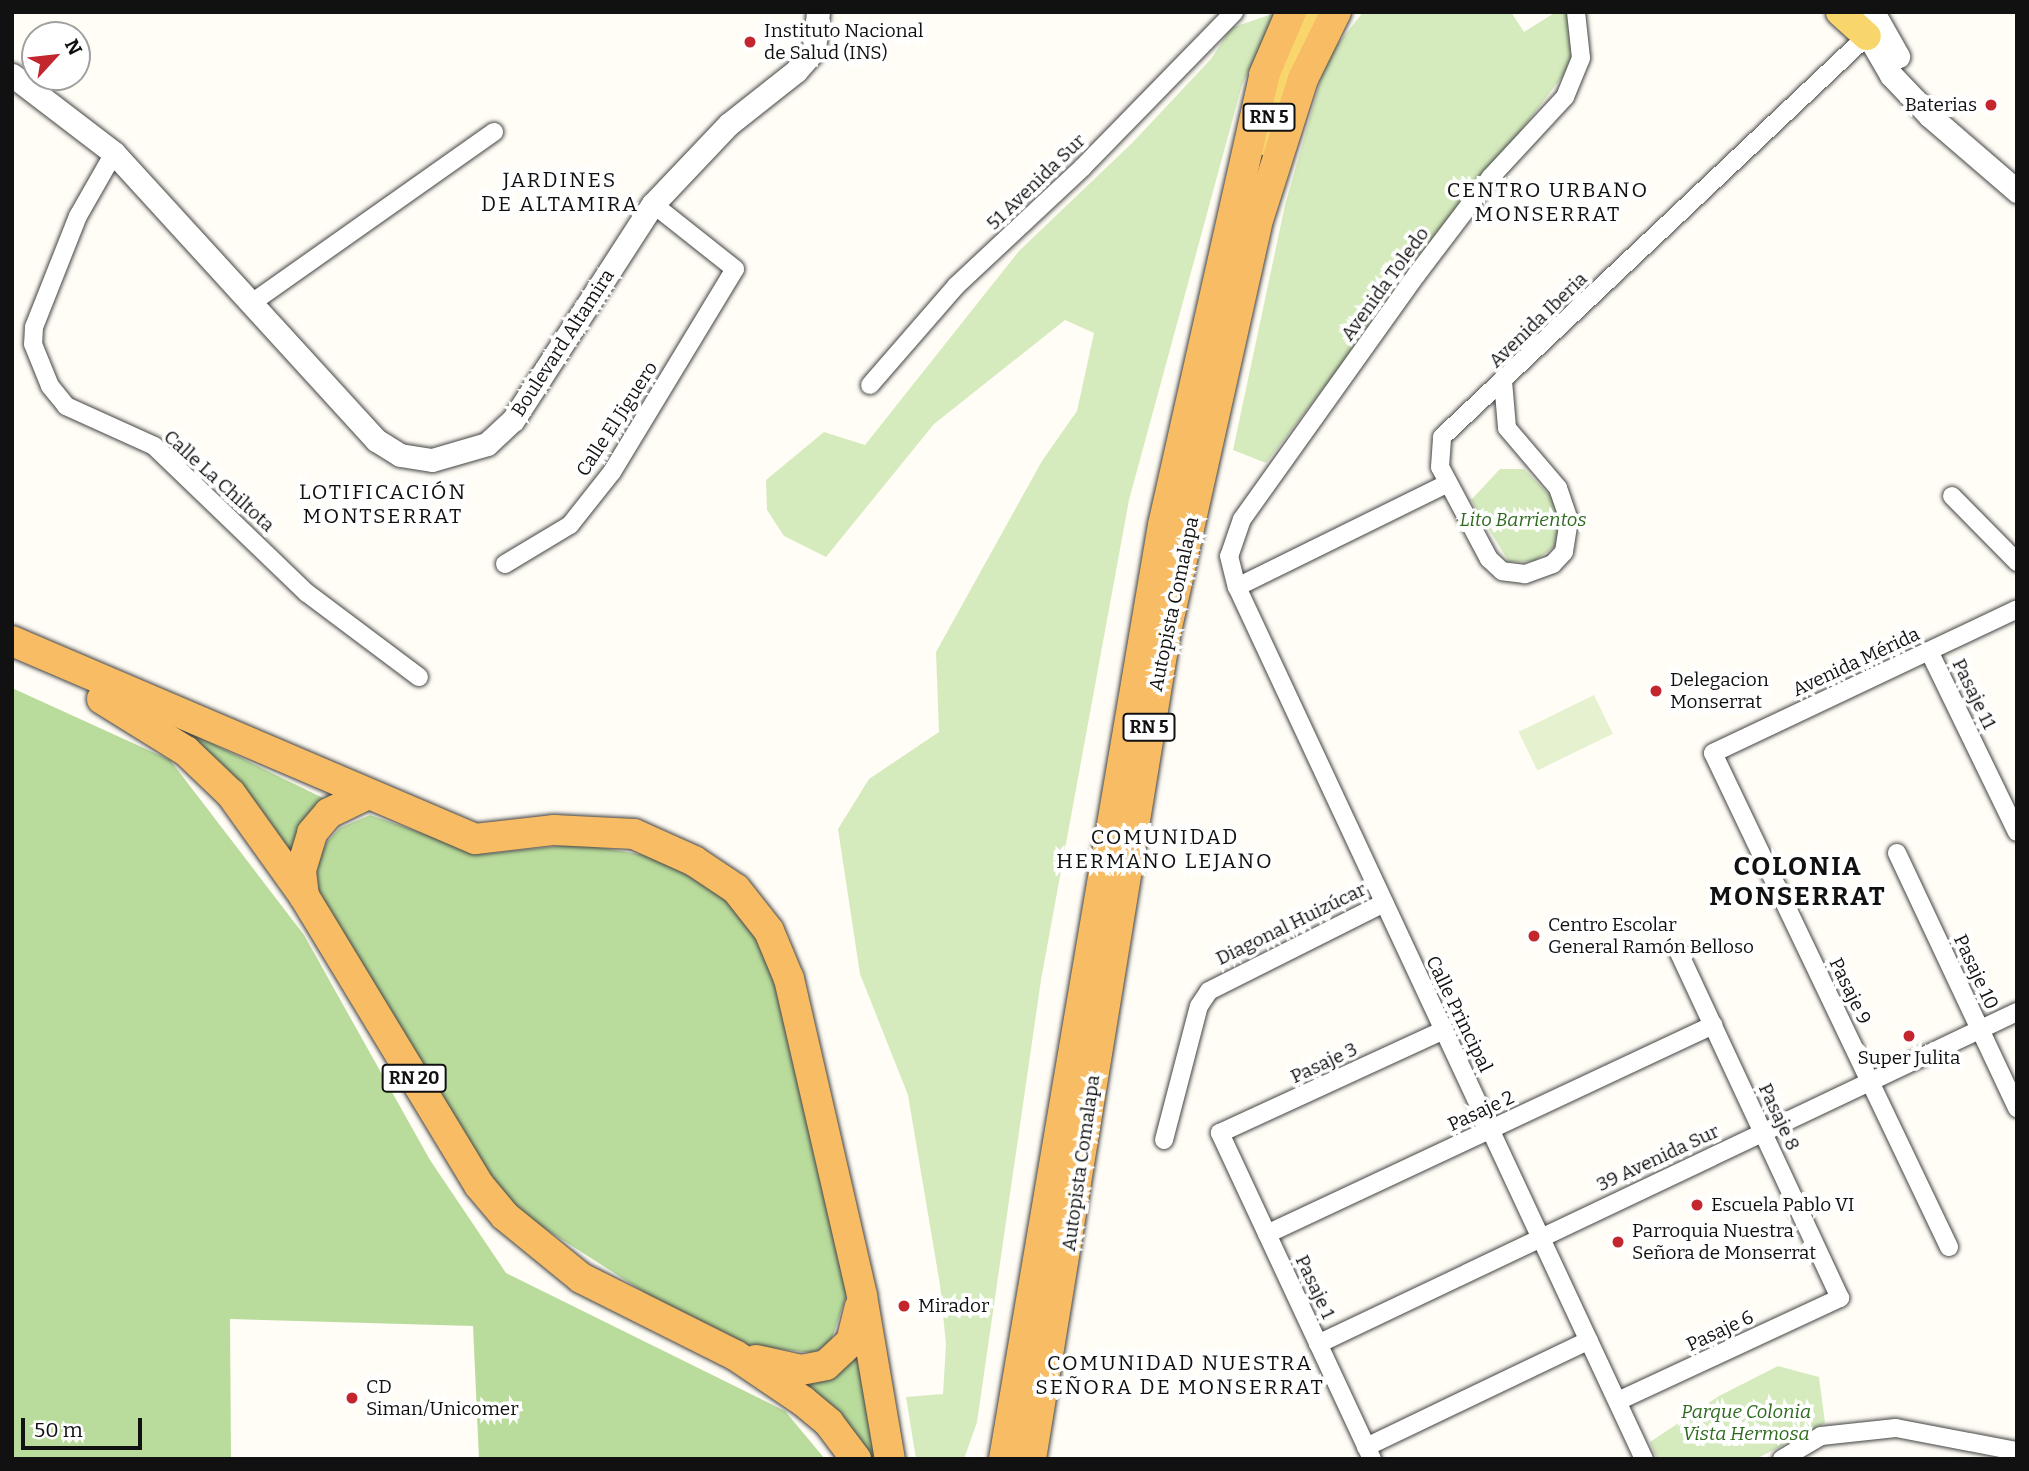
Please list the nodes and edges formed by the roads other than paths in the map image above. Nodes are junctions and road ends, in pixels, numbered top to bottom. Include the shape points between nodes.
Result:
1 (818, 12) edge
2 (1234, 12) edge
3 (1291, 12) edge
4 (1307, 12) edge
5 (1336, 12) edge
6 (1576, 12) edge
7 (1840, 12) edge
8 (1865, 20) edge
9 (12, 75) edge
10 (494, 132) dead end
11 (114, 153) junction
12 (2017, 191) edge
13 (653, 204) junction
14 (1230, 221) junction
15 (253, 302) junction
16 (1503, 381) junction
17 (870, 385) dead end
18 (1448, 483) junction
19 (1952, 496) dead end
20 (2017, 562) edge
21 (505, 564) dead end
22 (1237, 587) junction
23 (2017, 609) edge
24 (12, 641) edge
25 (1929, 651) junction
26 (12, 660) edge
27 (419, 677) dead end
28 (1713, 753) joint
29 (364, 796) junction
30 (2017, 832) edge
31 (1897, 853) dead end
32 (304, 896) junction
33 (1384, 902) junction
34 (1679, 953) dead end
35 (2017, 1012) edge
36 (1713, 1026) junction
37 (1979, 1028) junction
38 (1444, 1030) junction
39 (1870, 1081) junction
40 (2017, 1108) edge
41 (1491, 1130) junction
42 (1762, 1132) junction
43 (1220, 1133) joint
44 (1164, 1140) dead end
45 (1267, 1234) junction
46 (1541, 1237) junction
47 (1949, 1247) dead end
48 (862, 1296) junction
49 (1840, 1298) joint
50 (1058, 1322) junction
51 (1589, 1340) junction
52 (1318, 1344) junction
53 (735, 1355) junction
54 (1618, 1401) junction
55 (2017, 1451) edge
56 (1369, 1453) edge
57 (856, 1459) edge
58 (890, 1459) edge
59 (1004, 1459) edge
60 (1031, 1459) edge
61 (1053, 1459) edge
62 (1644, 1459) edge
63 (1782, 1459) edge

1 - 13 street, Boulevard Altamira via 814,50 796,71 729,124
2 - 17 street, 51 Avenida Sur via 1082,168 956,286
3 - 14 highway, Autopista Comalapa via 1265,75
4 - 14 main road, RN 5 via 1289,50 1256,167
5 - 50 highway, Autopista Comalapa / RN 5 via 1303,79 1259,217 1165,636
6 - 22 street, Avenida Toledo via 1581,58 1571,88 1466,208 1242,519 1229,556
7 - 8 main road
8 - 12 street via 1891,75
8 - 16 street, Avenida Iberia
9 - 11 street, Boulevard Altamira
10 - 15 street
11 - 15 street, Boulevard Altamira
11 - 27 street, Calle La Chiltota via 78,216 34,327 39,367 50,386 66,406 154,446 307,593
13 - 15 street, Boulevard Altamira via 525,406 502,433 459,456 432,460 387,448
13 - 21 street, Calle El Jiguero via 735,269 612,472 570,524
14 - 59 highway, Autopista Comalapa / RN 5 via 1163,525
16 - 18 street, Avenida Iberia via 1442,438 1439,462
16 - 18 street, Avenida Iberia via 1501,409 1507,428 1566,506 1564,552 1534,573 1499,569
18 - 22 street
19 - 20 street
22 - 33 street, Calle Principal
23 - 25 street, Avenida Mérida
24 - 29 highway
25 - 28 street, Avenida Mérida
25 - 30 street, Pasaje 11
26 - 32 highway, RN 20 via 107,701 194,757 230,793
28 - 39 street, Pasaje 9
29 - 32 highway via 329,813 312,833 301,870
29 - 48 highway via 475,839 554,830 634,834 694,861 750,902 789,979
31 - 37 street, Pasaje 10
32 - 53 highway, RN 20 via 479,1185 505,1216 581,1278
33 - 38 street, Calle Principal
33 - 44 street, Diagonal Huizúcar via 1209,991 1199,1006
34 - 36 street, Pasaje 8
35 - 37 street, 39 Avenida Sur
36 - 41 street, Pasaje 2
36 - 42 street, Pasaje 8
37 - 39 street, 39 Avenida Sur
37 - 40 street, Pasaje 10
38 - 41 street, Calle Principal
38 - 43 street, Pasaje 3
39 - 42 street, 39 Avenida Sur
39 - 47 street, Pasaje 9
41 - 45 street, Pasaje 2
41 - 46 street, Calle Principal
42 - 46 street, 39 Avenida Sur
42 - 49 street, Pasaje 8
43 - 45 street, Pasaje 1
45 - 52 street, Pasaje 1
46 - 51 street, Calle Principal
46 - 52 street, 39 Avenida Sur
48 - 53 highway via 851,1342 826,1365 788,1369
48 - 58 highway
49 - 54 street, Pasaje 6
50 - 60 highway, Autopista Comalapa / RN 5
50 - 61 highway
51 - 54 street, Calle Principal
51 - 56 street
52 - 56 street, Pasaje 1
53 - 57 highway, RN 20 via 818,1413
54 - 62 street, Calle Principal
55 - 63 street via 1896,1427 1821,1436

